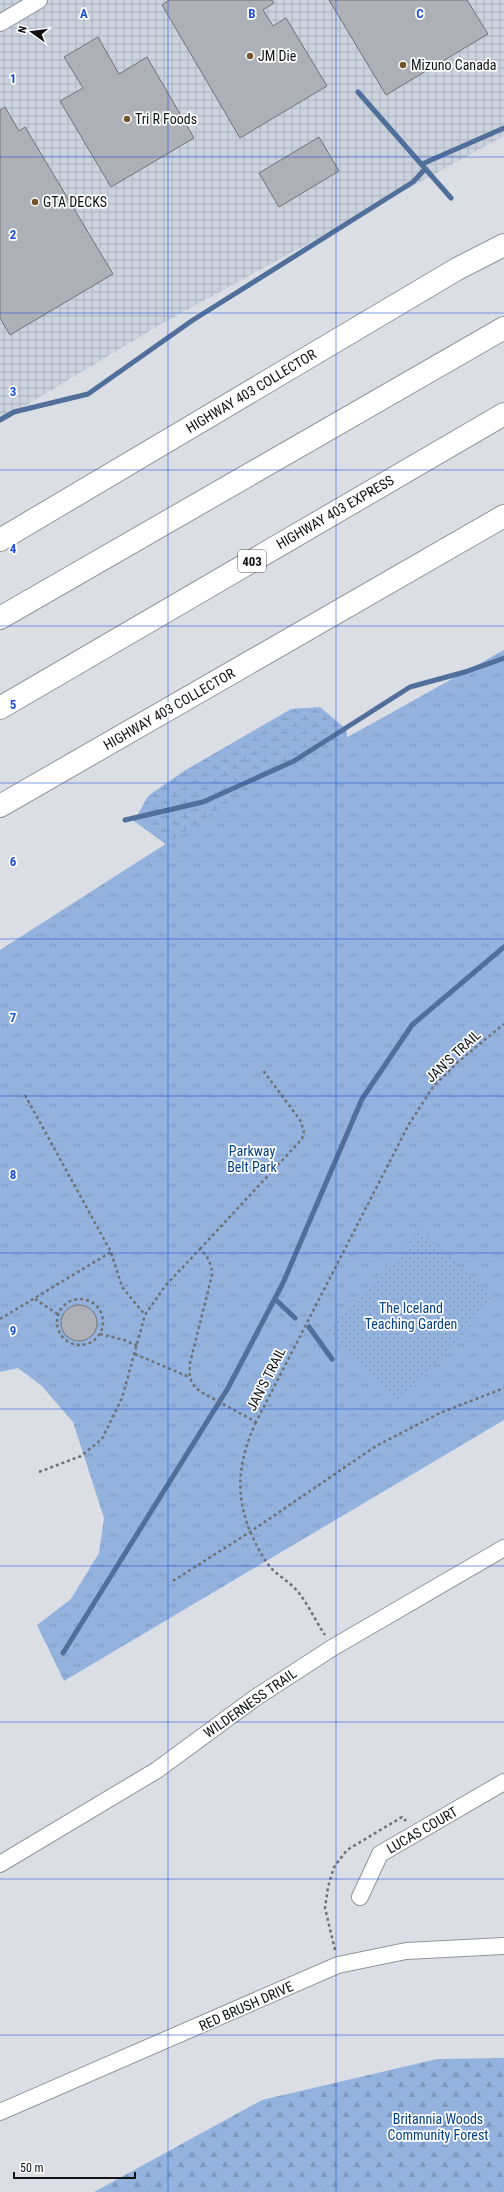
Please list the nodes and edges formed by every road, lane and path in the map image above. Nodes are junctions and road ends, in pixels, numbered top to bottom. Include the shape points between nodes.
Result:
1 (39, 0) edge
2 (0, 23) edge
3 (504, 242) edge
4 (504, 245) edge
5 (457, 269) junction
6 (504, 328) edge
7 (504, 414) edge
8 (504, 516) edge
9 (0, 540) edge
10 (0, 618) edge
11 (0, 708) edge
12 (0, 806) edge
13 (504, 1024) edge
14 (262, 1069) dead end
15 (25, 1095) dead end
16 (200, 1249) junction
17 (111, 1252) junction
18 (35, 1299) junction
19 (59, 1315) junction
20 (145, 1315) junction
21 (0, 1319) edge
22 (100, 1334) junction
23 (138, 1346) junction
24 (135, 1354) junction
25 (189, 1377) junction
26 (504, 1388) edge
27 (256, 1422) junction
28 (39, 1472) dead end
29 (250, 1532) junction
30 (504, 1548) edge
31 (173, 1582) dead end
32 (332, 1648) junction
33 (504, 1782) edge
34 (0, 1864) edge
35 (360, 1897) dead end
36 (504, 1946) edge
37 (0, 2112) edge

1 - 2 street
3 - 5 highway
4 - 5 highway, HIGHWAY 403 COLLECTOR
5 - 9 highway, HIGHWAY 403 COLLECTOR
6 - 10 highway
7 - 11 highway, HIGHWAY 403 EXPRESS / 403
8 - 12 highway, HIGHWAY 403 COLLECTOR
13 - 27 path, JAN'S TRAIL via 433,1086 409,1124
14 - 16 path via 300,1120 304,1131 302,1139
15 - 17 path
16 - 20 path via 165,1286
16 - 25 path via 206,1254 212,1267 212,1275 190,1363
17 - 18 path
17 - 20 path via 122,1287
18 - 19 path
18 - 21 path
19 - 22 path via 59,1331 68,1341 75,1344 89,1343
19 - 22 path via 66,1304 86,1300 102,1314
20 - 23 path
22 - 23 path
23 - 24 path
24 - 25 path
24 - 28 path via 122,1398 102,1439 82,1456
25 - 27 path, JAN'S TRAIL via 193,1386 201,1392
26 - 29 path via 440,1413 376,1446
27 - 29 path via 242,1460 239,1487 242,1510
29 - 31 path
29 - 32 path via 262,1556 299,1594
30 - 32 street, WILDERNESS TRAIL
32 - 34 street, WILDERNESS TRAIL via 255,1698 158,1770
33 - 35 street, LUCAS COURT via 380,1854
36 - 37 street, RED BRUSH DRIVE via 406,1951 338,1965

